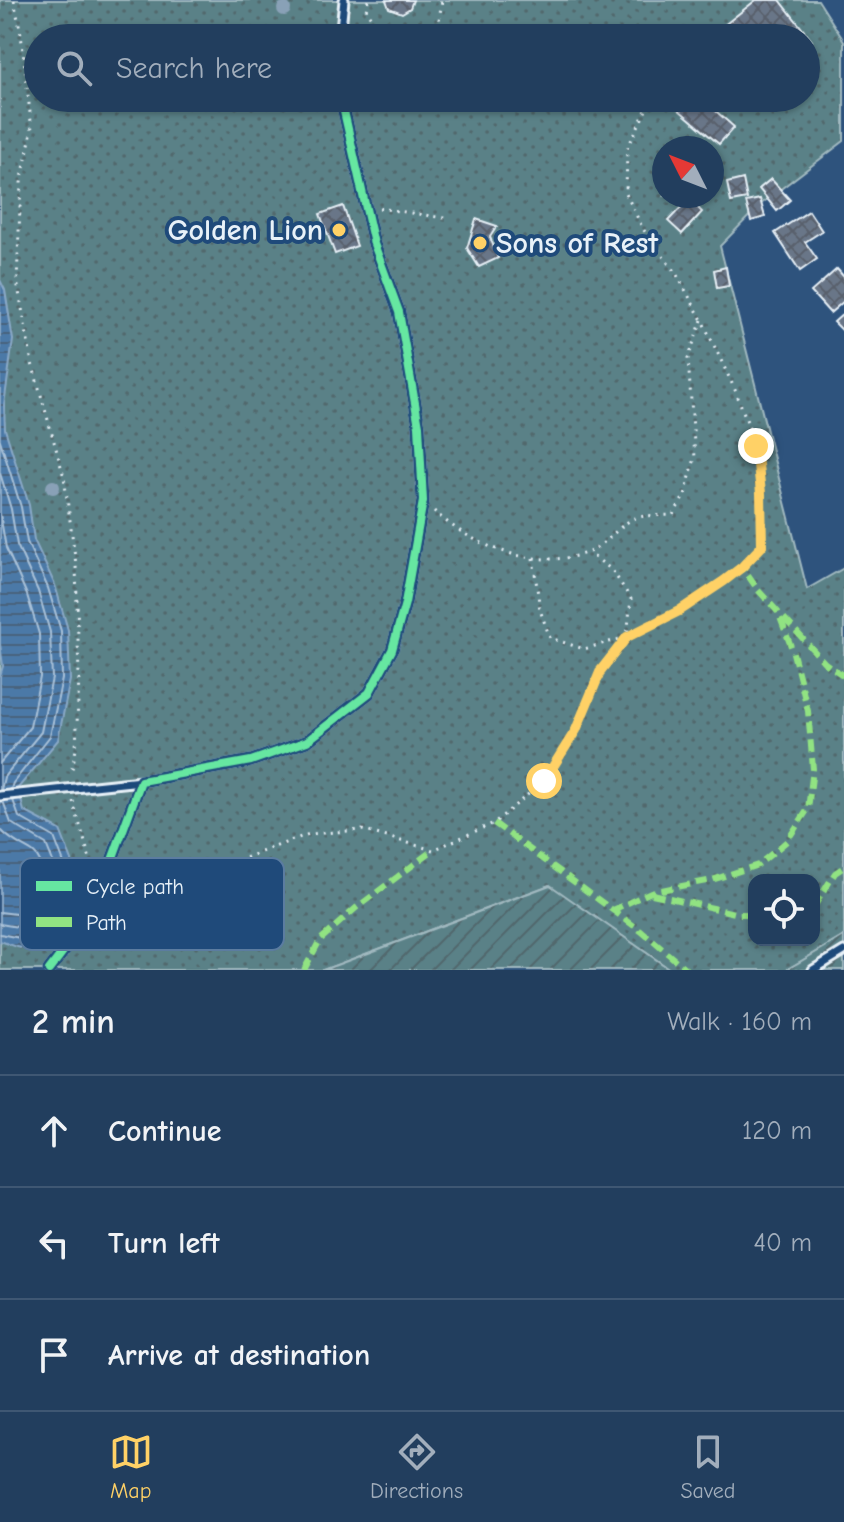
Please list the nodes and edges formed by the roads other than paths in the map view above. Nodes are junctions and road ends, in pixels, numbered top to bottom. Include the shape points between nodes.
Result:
1 (344, 0) edge
2 (341, 24) edge
3 (344, 112) edge
4 (141, 781) junction
5 (0, 796) edge
6 (113, 858) edge
7 (64, 950) edge
8 (844, 951) edge
9 (49, 970) edge
10 (813, 970) edge

1 - 2 lane
3 - 4 lane via 374,244 399,312 419,426 423,501 392,650 369,693 307,741 251,761
4 - 5 lane
4 - 6 lane
7 - 9 lane
8 - 10 lane

